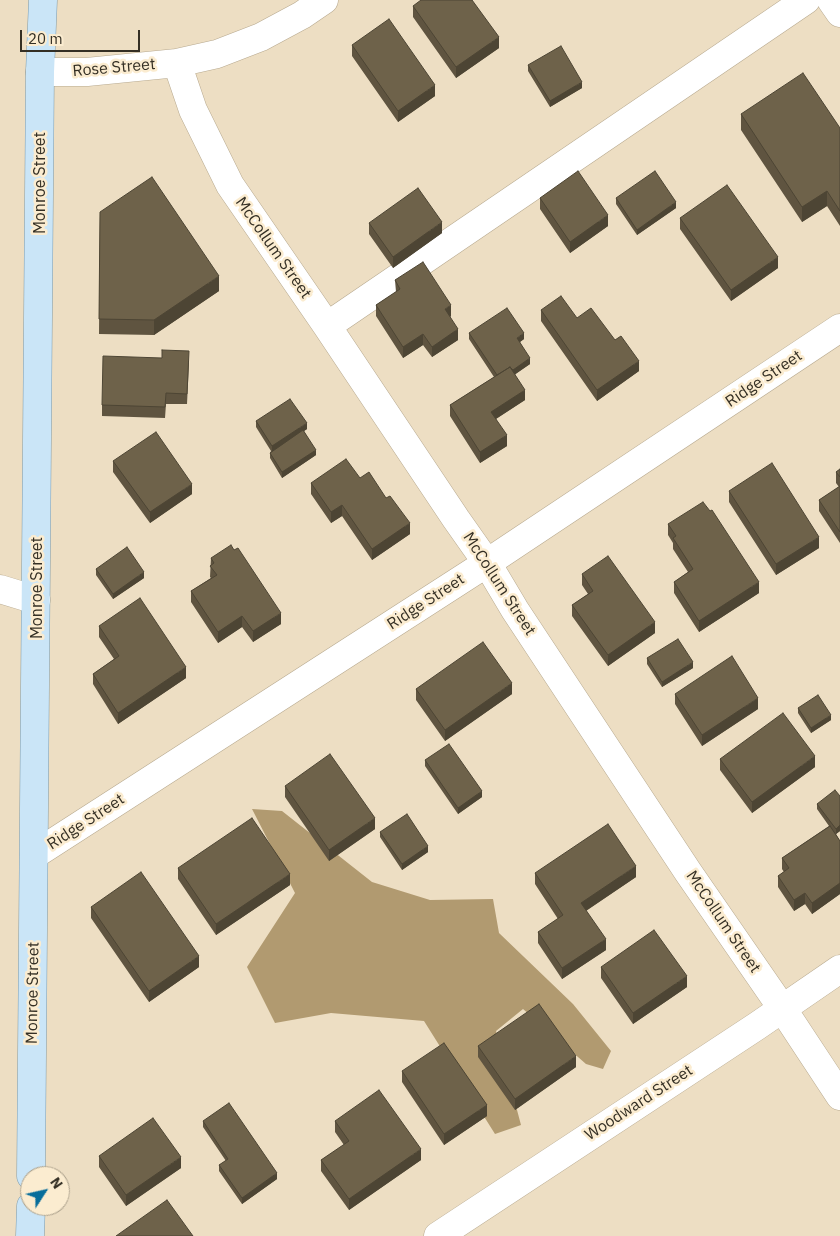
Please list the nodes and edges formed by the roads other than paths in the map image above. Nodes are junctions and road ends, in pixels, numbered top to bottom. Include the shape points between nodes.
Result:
1 (43, 0) edge
2 (324, 0) edge
3 (806, 0) edge
4 (831, 0) edge
5 (840, 13) edge
6 (177, 63) junction
7 (40, 72) junction
8 (327, 326) junction
9 (840, 328) edge
10 (487, 563) junction
11 (0, 589) edge
12 (36, 600) junction
13 (34, 855) junction
14 (840, 969) edge
15 (782, 1008) junction
16 (840, 1096) edge
17 (31, 1166) edge
18 (31, 1216) edge
19 (30, 1236) edge
20 (438, 1236) edge

1 - 7 main road, Monroe Street
2 - 6 street, Rose Street via 261,37 217,54
3 - 8 street
4 - 5 street
6 - 7 street, Rose Street via 87,72
6 - 8 street, McCollum Street via 192,110 230,186
7 - 12 main road, Monroe Street
8 - 10 street, McCollum Street
9 - 10 street, Ridge Street
10 - 13 street, Ridge Street
10 - 15 street, McCollum Street via 688,872
11 - 12 street
12 - 13 main road, Monroe Street
13 - 17 main road, Monroe Street
14 - 15 street, Woodward Street
15 - 16 street, McCollum Street
15 - 20 street, Woodward Street
18 - 19 main road

